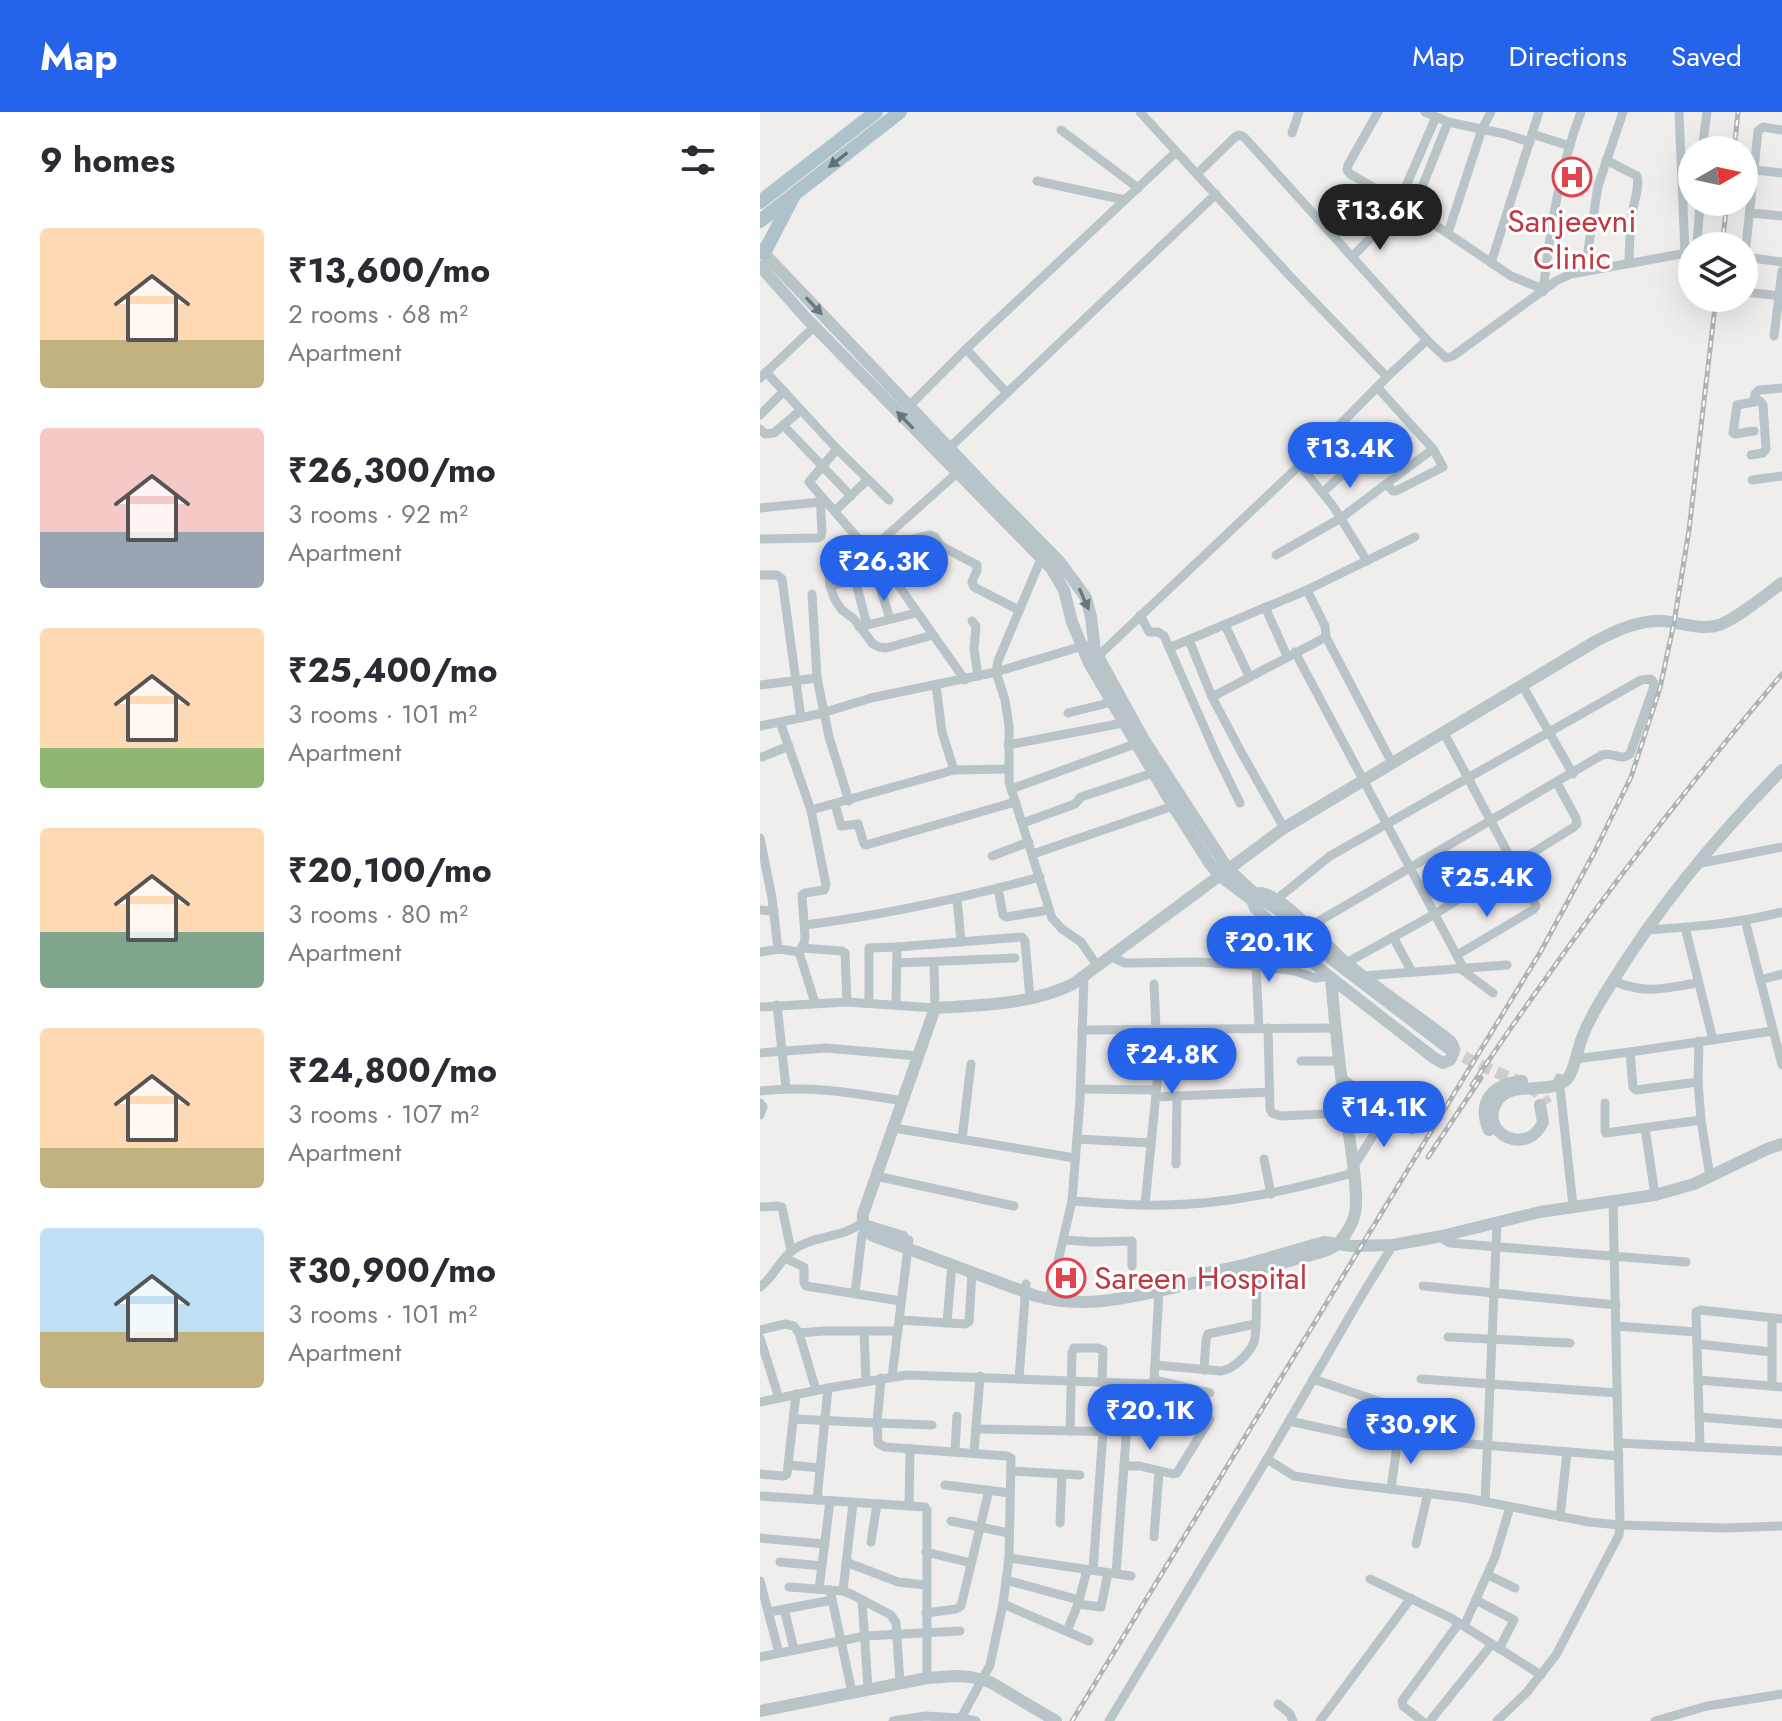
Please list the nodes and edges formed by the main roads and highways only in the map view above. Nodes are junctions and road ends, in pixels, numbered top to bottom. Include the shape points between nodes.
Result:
1 (876, 112) edge
2 (900, 112) edge
3 (775, 190) junction
4 (795, 193) junction
5 (760, 195) edge
6 (760, 202) edge
7 (760, 221) edge
8 (761, 256) edge

1 - 3 main road
2 -> 4 main road
3 - 5 main road
3 - 6 main road
4 - 7 main road
4 - 8 main road

